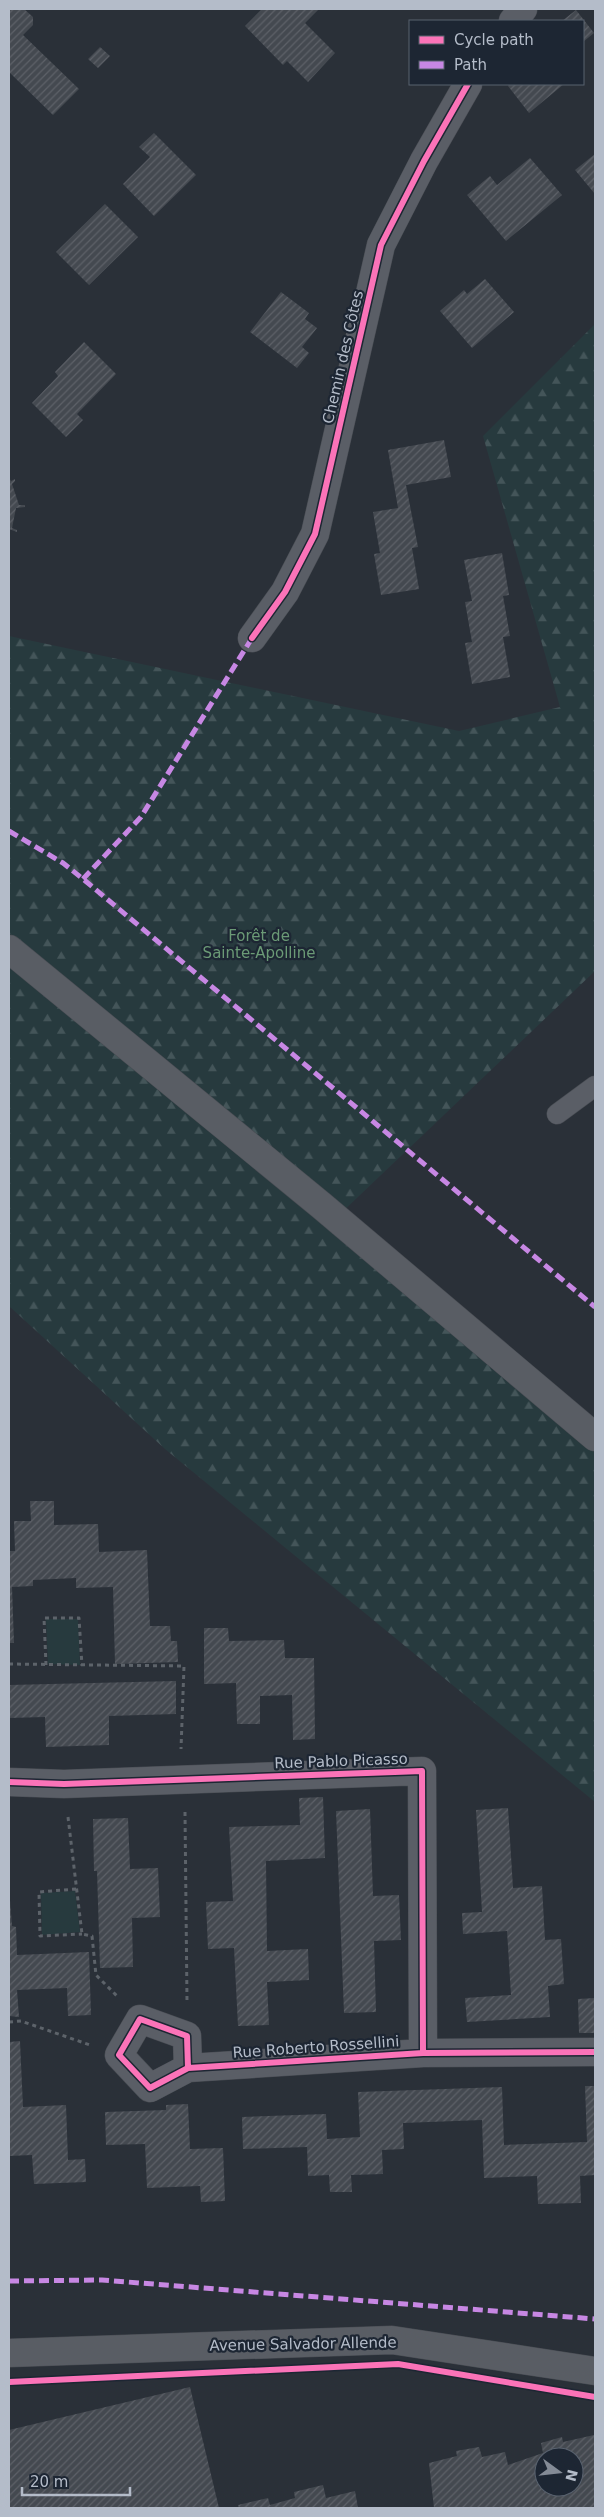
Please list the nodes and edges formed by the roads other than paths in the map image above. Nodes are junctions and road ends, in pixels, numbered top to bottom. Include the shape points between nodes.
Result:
1 (523, 9) edge
2 (514, 20) edge
3 (467, 85) edge
4 (252, 638) dead end
5 (9, 949) edge
6 (595, 1086) edge
7 (557, 1114) dead end
8 (595, 1436) edge
9 (9, 1782) edge
10 (595, 2052) edge
11 (423, 2053) junction
12 (188, 2068) junction
13 (9, 2353) edge
14 (595, 2370) edge

1 - 2 street
3 - 4 street, Chemin des Côtes via 381,245 316,534 285,592
5 - 8 main road
6 - 7 lane
9 - 11 street, Rue Pablo Picasso via 64,1784 422,1771
10 - 11 street, Rue Roberto Rossellini
11 - 12 street, Rue Roberto Rossellini
12 - 12 street via 187,2036 140,2019 119,2055 150,2088
13 - 14 main road, Avenue Salvador Allende via 392,2340

